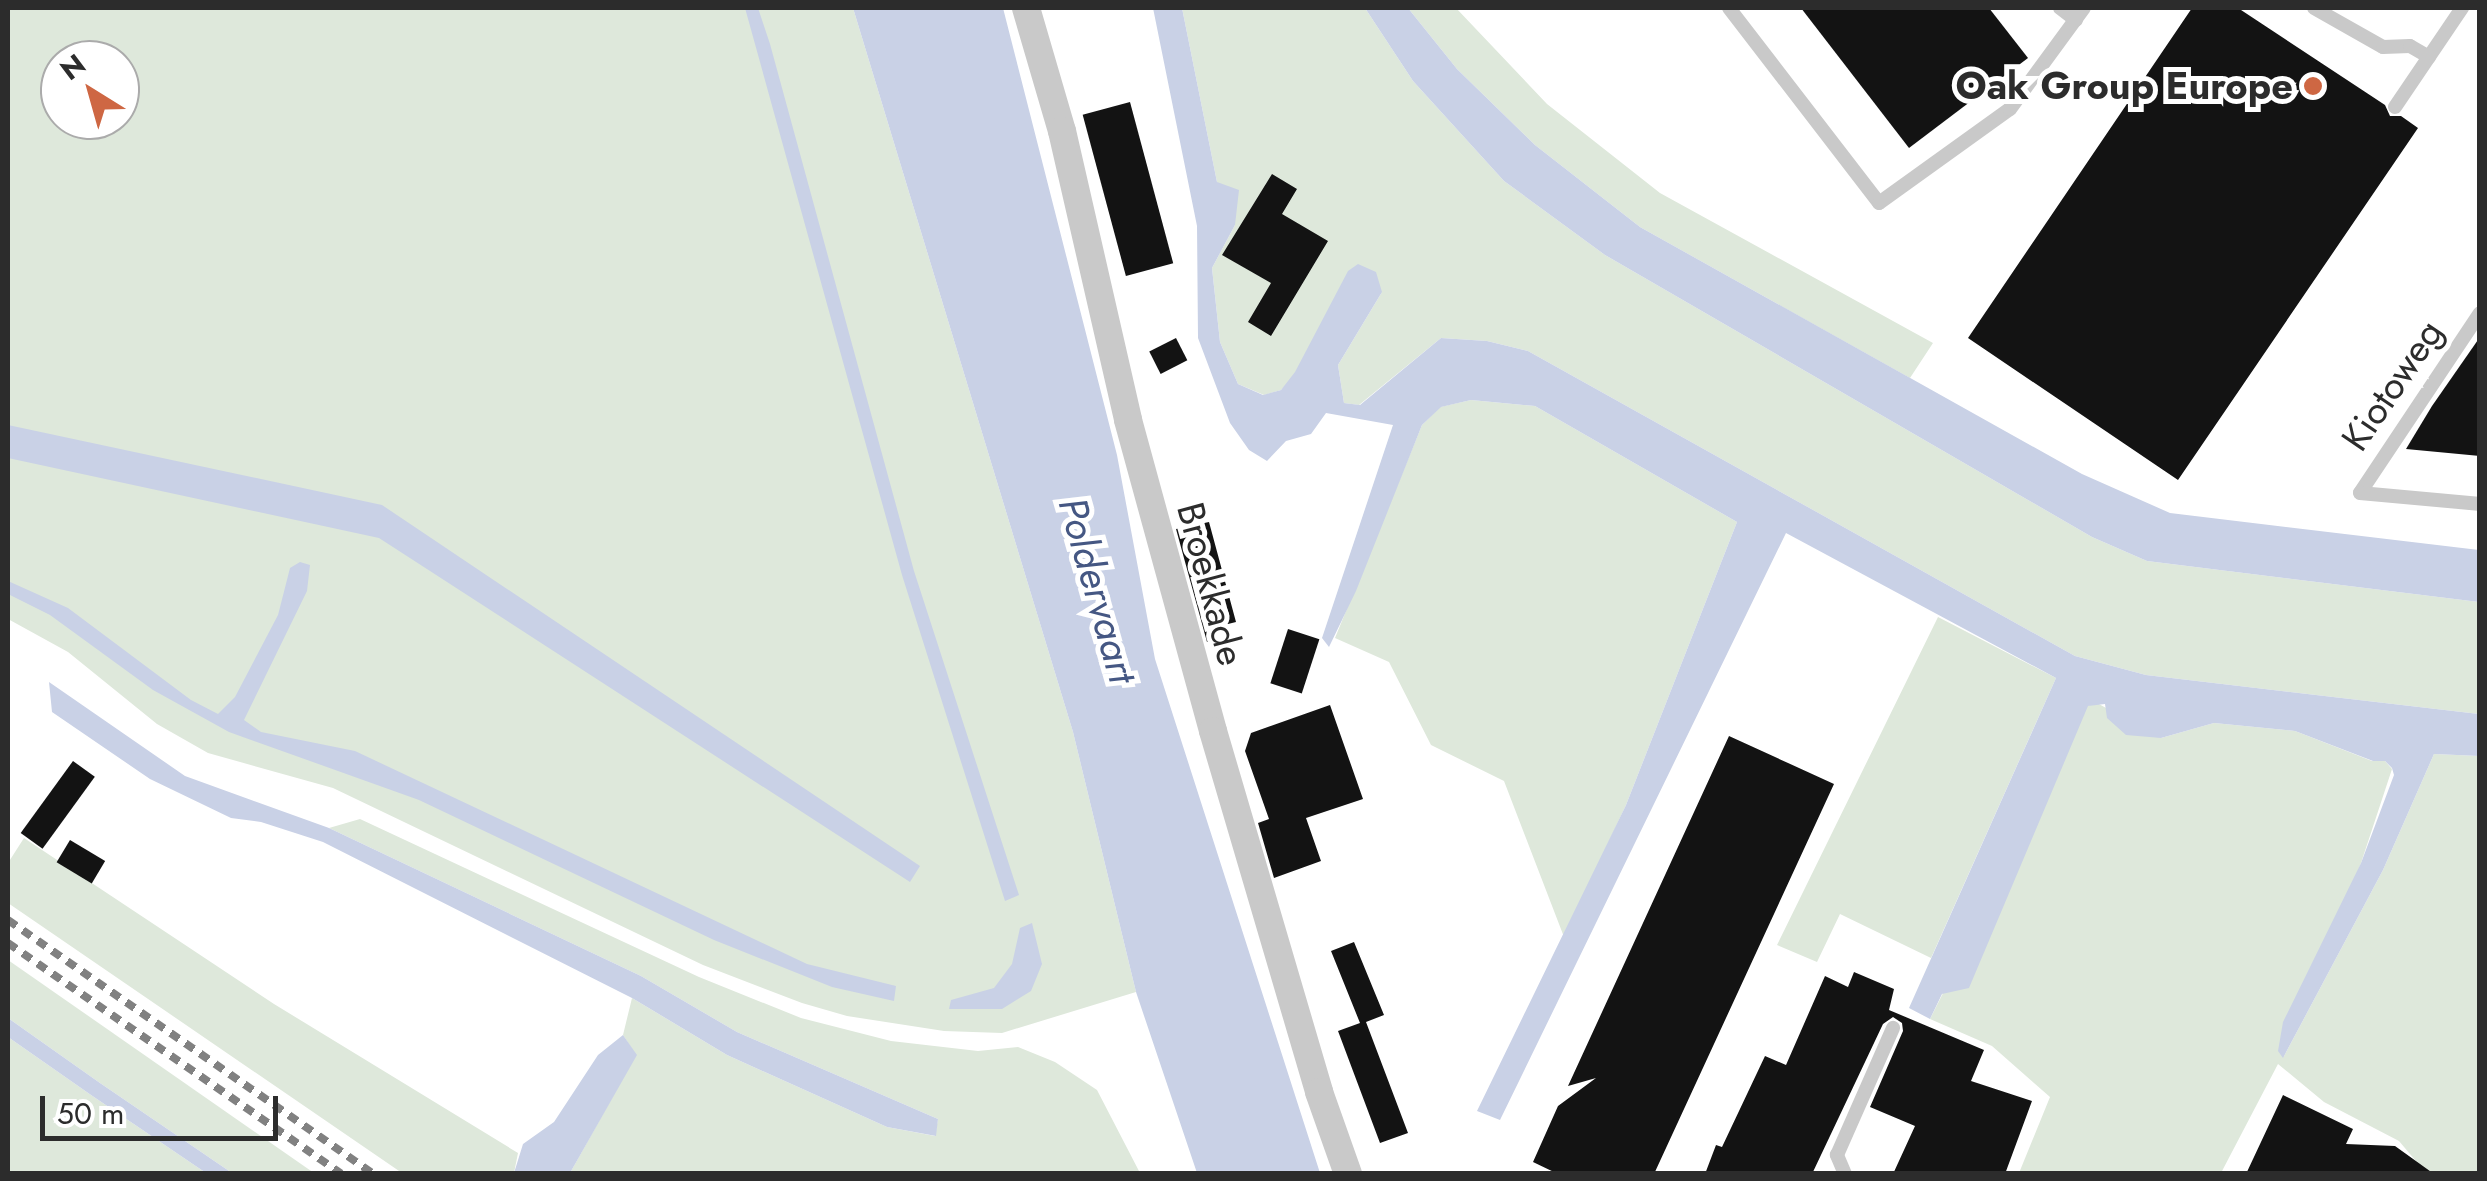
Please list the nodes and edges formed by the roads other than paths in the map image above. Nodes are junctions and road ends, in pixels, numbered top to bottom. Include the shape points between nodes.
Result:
1 (1026, 8) edge
2 (1729, 8) edge
3 (2060, 8) edge
4 (2314, 8) edge
5 (2462, 8) edge
6 (2080, 14) edge
7 (2429, 57) junction
8 (2395, 107) dead end
9 (2480, 313) edge
10 (2480, 504) edge
11 (1893, 1028) dead end
12 (1348, 1174) edge
13 (1845, 1174) edge

1 - 12 street, Broekkade via 1213,731
2 - 6 lane via 1879,203 2010,110
3 - 6 lane
4 - 7 lane via 2382,48 2410,46
5 - 7 lane
7 - 8 lane
9 - 10 lane, Kiotoweg via 2360,493
11 - 13 lane via 1836,1155

